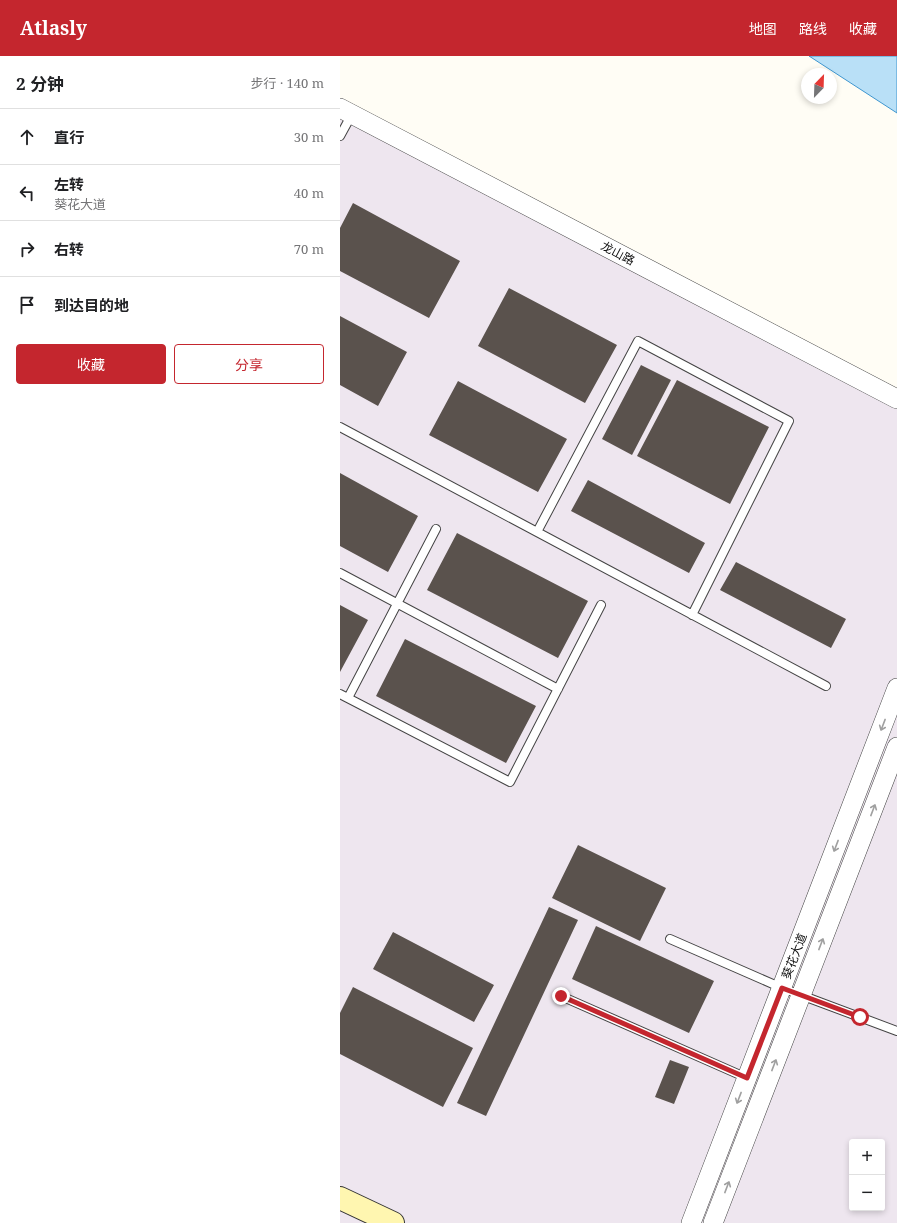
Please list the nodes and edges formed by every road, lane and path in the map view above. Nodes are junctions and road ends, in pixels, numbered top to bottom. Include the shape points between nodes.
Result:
1 (346, 111) edge
2 (340, 136) edge
3 (897, 399) edge
4 (340, 427) edge
5 (436, 529) dead end
6 (537, 532) junction
7 (340, 574) edge
8 (397, 604) junction
9 (601, 605) dead end
10 (692, 615) junction
11 (826, 686) dead end
12 (897, 688) edge
13 (558, 689) junction
14 (340, 694) edge
15 (348, 698) junction
16 (897, 747) edge
17 (670, 939) dead end
18 (782, 988) junction
19 (801, 995) junction
20 (561, 996) dead end
21 (897, 1031) edge
22 (756, 1082) junction
23 (340, 1198) edge
24 (393, 1223) edge
25 (691, 1223) edge
26 (713, 1223) edge

1 - 2 lane
1 - 3 street, 龙山路
4 - 6 lane
5 - 8 lane
6 - 10 lane
6 - 10 lane via 638,341 782,417 789,421
7 - 8 lane
8 - 13 lane
8 - 15 lane
9 - 13 lane
10 - 11 lane
12 -> 18 street, 葵花大道
13 - 15 lane via 510,782
14 - 15 lane
19 -> 16 street, 葵花大道
17 - 18 lane
18 - 19 lane
18 - 22 street, 葵花大道
19 - 21 lane
22 -> 19 street, 葵花大道
20 - 22 lane
22 -> 25 street, 葵花大道
26 -> 22 street, 葵花大道
23 - 24 main road

